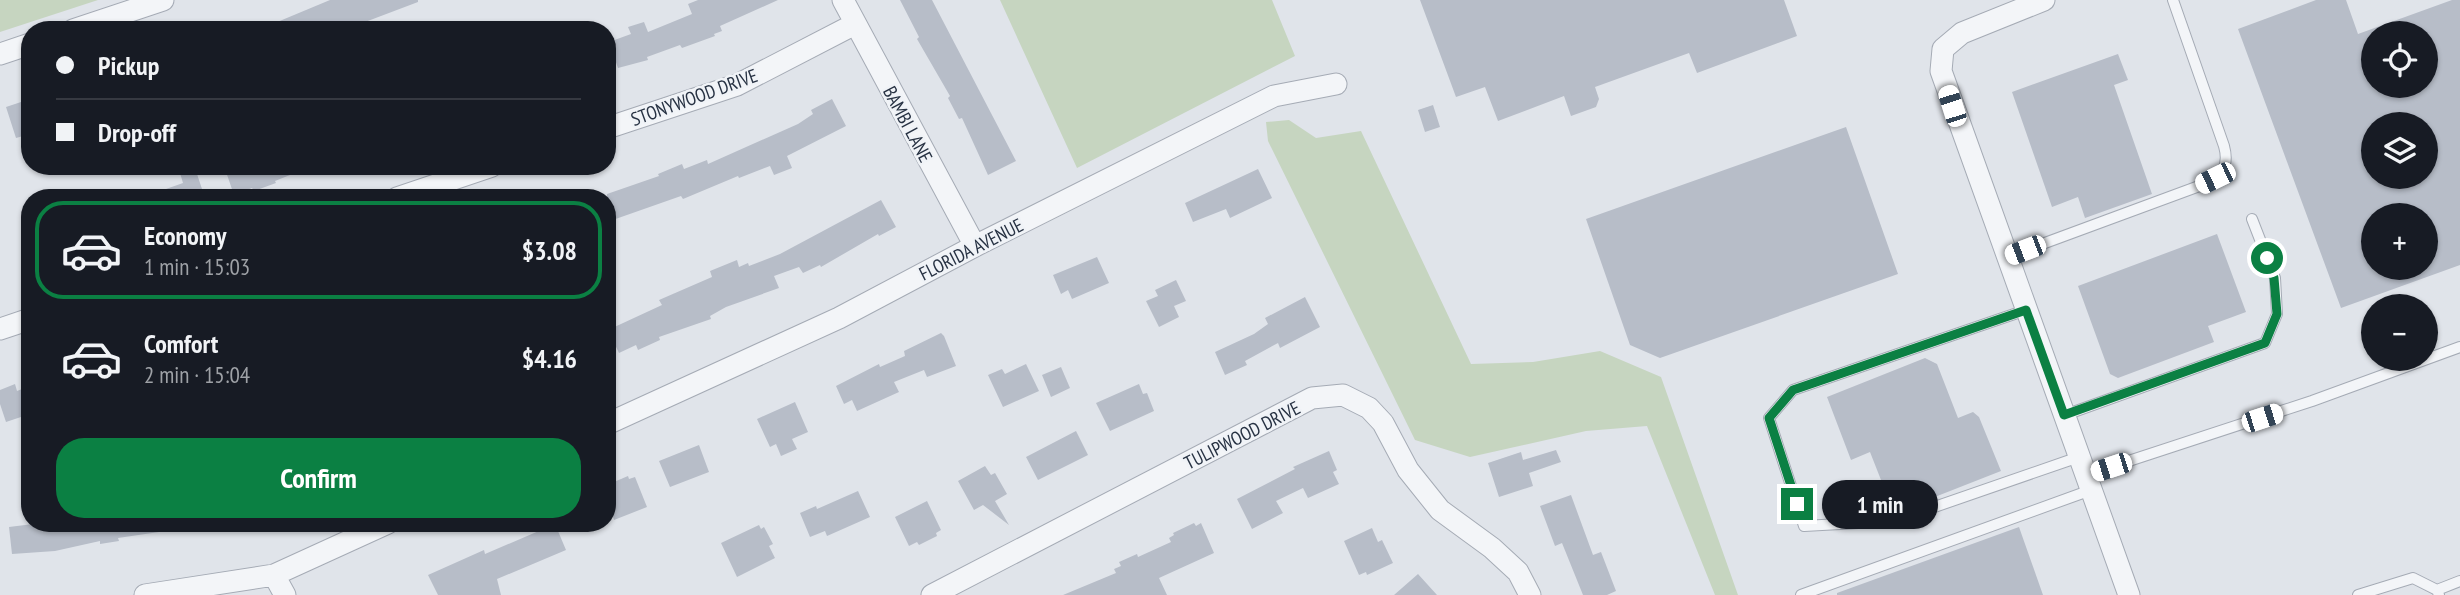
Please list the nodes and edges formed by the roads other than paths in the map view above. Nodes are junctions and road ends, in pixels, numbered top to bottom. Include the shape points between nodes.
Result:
1 (163, 0) edge
2 (843, 0) edge
3 (2044, 0) edge
4 (2173, 0) edge
5 (100, 21) edge
6 (855, 24) junction
7 (21, 47) edge
8 (0, 54) edge
9 (1336, 84) dead end
10 (616, 125) edge
11 (465, 175) edge
12 (424, 189) edge
13 (2252, 219) dead end
14 (975, 246) junction
15 (2007, 257) junction
16 (2026, 310) junction
17 (21, 322) edge
18 (0, 329) edge
19 (2460, 347) edge
20 (2064, 415) junction
21 (616, 420) edge
22 (2086, 474) junction
23 (367, 532) edge
24 (274, 575) junction
25 (2460, 581) edge
26 (2438, 592) edge
27 (145, 595) edge
28 (285, 595) edge
29 (932, 595) edge
30 (1530, 595) edge
31 (1801, 595) edge
32 (2129, 595) edge
33 (2358, 595) edge

1 - 5 street
2 - 6 street, BAMBI LANE
3 - 15 street via 1962,33 1942,50 1941,71
4 - 15 lane via 2228,159 2224,169 2202,185
6 - 10 street, STONYWOOD DRIVE via 737,85
6 - 14 street, BAMBI LANE
7 - 8 street
9 - 14 street, FLORIDA AVENUE via 1274,96
11 - 12 street
13 - 20 lane via 2274,278 2277,314 2265,343
14 - 21 street, FLORIDA AVENUE via 839,318
15 - 16 street
16 - 20 street
16 - 22 lane via 1793,390 1769,418 1804,526 1895,521
17 - 18 street
19 - 22 lane via 2312,401
20 - 22 street
22 - 31 lane
22 - 32 street
23 - 24 street
24 - 27 street
24 - 28 street
25 - 26 lane
26 - 33 lane via 2413,578
29 - 30 street, TULIPWOOD DRIVE via 1312,398 1343,395 1369,408 1440,510 1518,572

